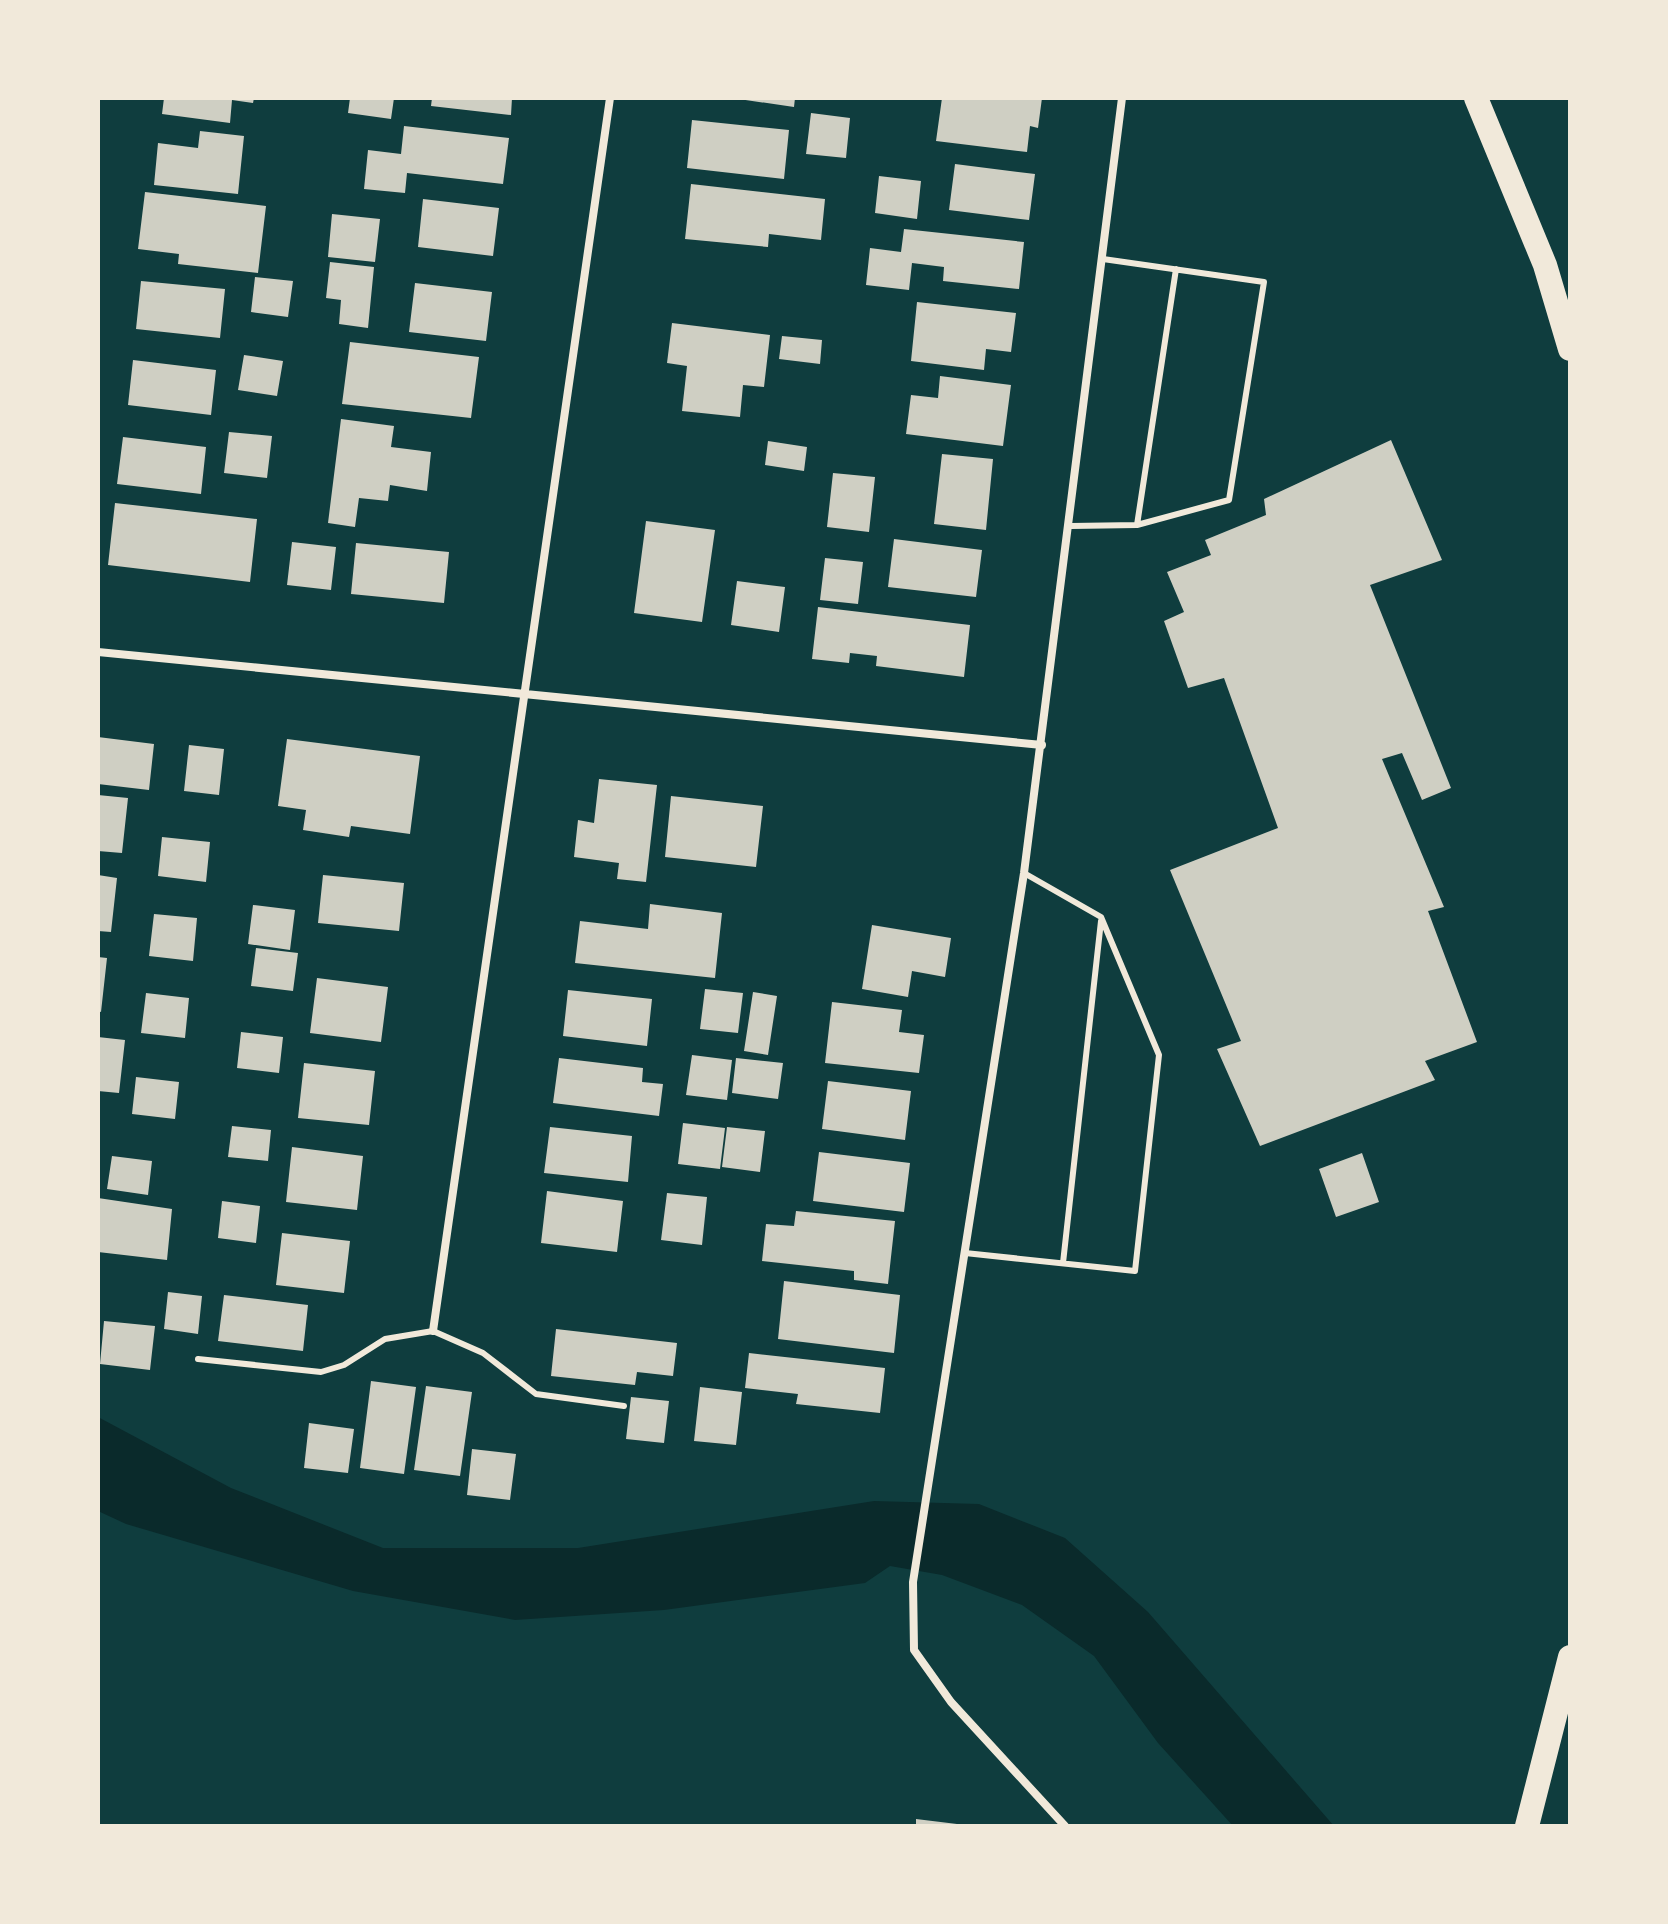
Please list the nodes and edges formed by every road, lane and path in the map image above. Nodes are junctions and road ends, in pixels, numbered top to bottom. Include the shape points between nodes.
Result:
1 (610, 98) edge
2 (1122, 98) edge
3 (1476, 98) edge
4 (1103, 259) junction
5 (1176, 269) junction
6 (1570, 349) edge
7 (1137, 525) junction
8 (1071, 526) junction
9 (98, 652) edge
10 (524, 694) junction
11 (1042, 745) junction
12 (1024, 873) junction
13 (1101, 917) junction
14 (965, 1253) junction
15 (1063, 1263) junction
16 (433, 1331) junction
17 (198, 1359) dead end
18 (624, 1406) dead end
19 (1570, 1657) edge
20 (1065, 1826) edge
21 (1527, 1826) edge

1 - 10 street
2 - 4 street
3 - 6 highway via 1545,265
4 - 5 lane
4 - 8 street
5 - 7 lane
5 - 7 lane via 1264,282 1229,500
7 - 8 lane
8 - 11 street
9 - 10 street
10 - 11 street
10 - 16 street
11 - 12 street
12 - 13 lane
12 - 14 street
13 - 15 lane
13 - 15 lane via 1159,1055 1135,1271
14 - 15 lane
14 - 20 street via 913,1582 914,1650 951,1702
16 - 17 lane via 385,1339 344,1365 321,1372
16 - 18 lane via 483,1353 536,1394
19 - 21 highway

